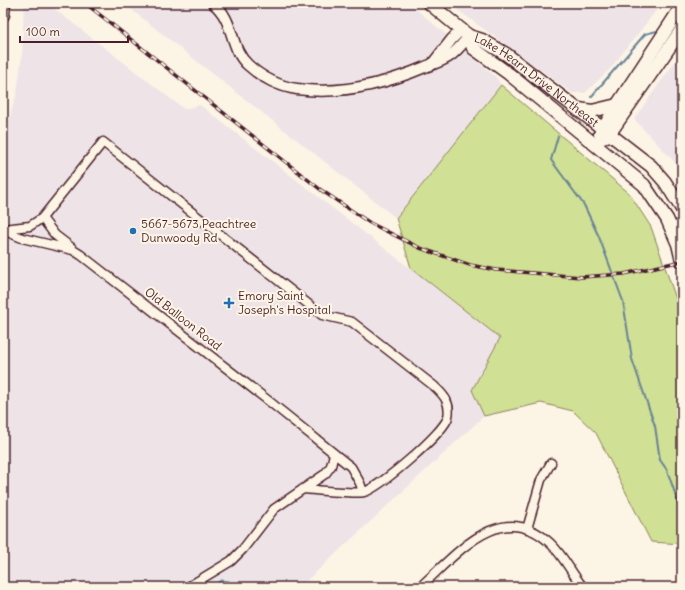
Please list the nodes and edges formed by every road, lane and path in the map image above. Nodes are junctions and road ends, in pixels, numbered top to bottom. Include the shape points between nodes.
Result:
1 (4, 3) edge
2 (213, 3) edge
3 (429, 3) edge
4 (682, 6) edge
5 (3, 15) edge
6 (682, 29) edge
7 (466, 33) junction
8 (621, 108) junction
9 (578, 109) junction
10 (606, 130) junction
11 (596, 144) junction
12 (682, 209) edge
13 (42, 218) junction
14 (679, 228) edge
15 (3, 230) edge
16 (77, 252) junction
17 (682, 260) edge
18 (334, 454) junction
19 (551, 463) dead end
20 (303, 489) junction
21 (363, 492) junction
22 (526, 530) junction
23 (188, 587) edge
24 (420, 587) edge
25 (583, 587) edge

1 - 5 main road
2 - 7 street via 226,16 240,56 248,65 266,78 297,89 354,88 382,83 431,64 452,39
3 - 7 main road, Lake Hearn Drive Northeast
4 - 8 main road
6 - 8 main road
7 - 9 main road, Lake Hearn Drive Northeast via 506,54
7 - 11 main road, Lake Hearn Drive Northeast via 473,48
8 - 9 main road via 592,111
8 - 10 main road
9 - 10 main road, Lake Hearn Drive Northeast
10 - 11 main road
10 - 12 main road, Lake Hearn Drive Northeast via 658,174
11 - 14 main road, Lake Hearn Drive Northeast via 644,185
13 - 15 street via 30,226
13 - 16 street via 55,235
13 - 21 street via 103,142 322,315 352,322 434,386 447,401 446,422 429,442 376,486
14 - 17 main road, Lake Hearn Drive Northeast
15 - 16 street, Old Balloon Road via 22,238
16 - 18 street, Old Balloon Road
18 - 20 street via 331,466 325,474
18 - 21 street, Old Balloon Road via 351,467
19 - 22 street via 541,480
20 - 21 street
20 - 23 street via 274,509 231,561
22 - 24 street via 516,526 492,529 475,539
22 - 25 street via 540,535 550,543

